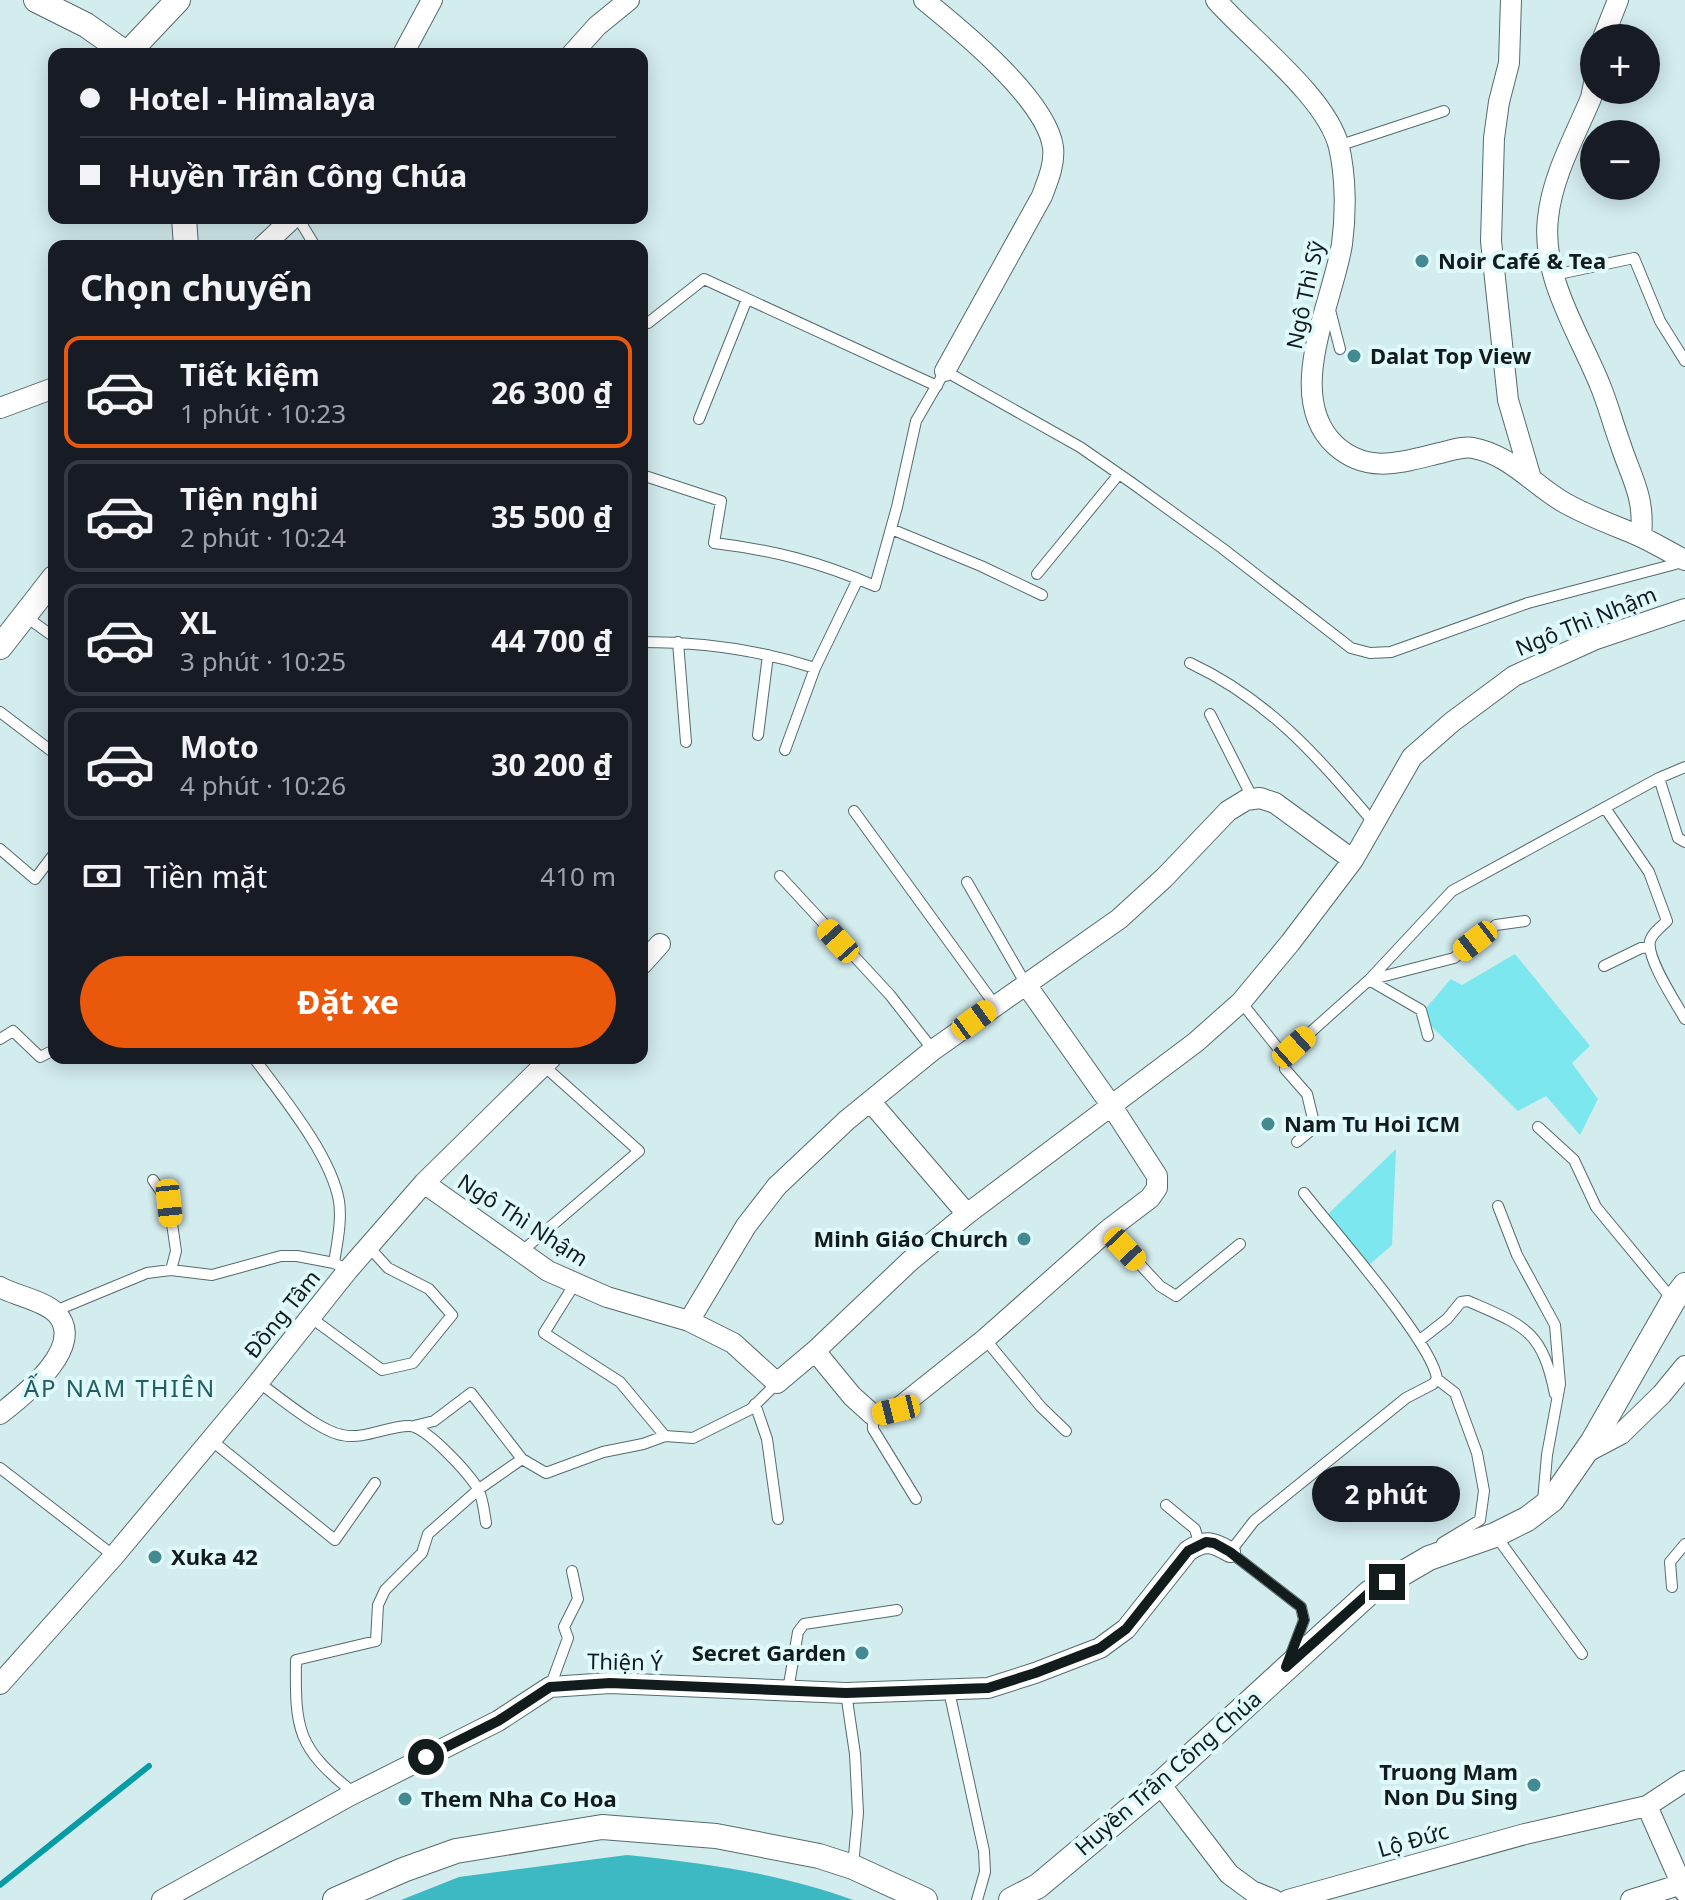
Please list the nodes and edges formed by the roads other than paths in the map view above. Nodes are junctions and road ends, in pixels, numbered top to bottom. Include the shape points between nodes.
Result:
1 (36, 0) edge
2 (178, 0) edge
3 (432, 0) edge
4 (629, 0) edge
5 (924, 0) edge
6 (1216, 0) edge
7 (1511, 0) edge
8 (1618, 0) edge
9 (1608, 24) edge
10 (119, 48) edge
11 (133, 48) edge
12 (406, 48) edge
13 (577, 48) edge
14 (1589, 104) edge
15 (1444, 111) dead end
16 (1338, 146) junction
17 (288, 224) edge
18 (270, 240) edge
19 (1554, 275) junction
20 (747, 299) junction
21 (1327, 300) junction
22 (648, 323) dead end
23 (1340, 349) dead end
24 (1685, 361) edge
25 (941, 378) junction
26 (48, 390) edge
27 (0, 408) edge
28 (699, 419) dead end
29 (1119, 474) junction
30 (1530, 475) junction
31 (648, 477) edge
32 (891, 529) junction
33 (1641, 537) junction
34 (1685, 561) edge
35 (1037, 574) dead end
36 (858, 579) junction
37 (48, 586) edge
38 (1042, 595) dead end
39 (1685, 609) edge
40 (25, 616) junction
41 (48, 633) edge
42 (648, 642) edge
43 (678, 642) junction
44 (0, 647) edge
45 (768, 655) junction
46 (1190, 663) dead end
47 (815, 668) junction
48 (0, 712) edge
49 (1210, 714) dead end
50 (758, 735) dead end
51 (686, 742) dead end
52 (48, 748) edge
53 (785, 750) dead end
54 (1685, 767) edge
55 (1659, 778) junction
56 (1253, 799) junction
57 (1605, 808) junction
58 (854, 811) dead end
59 (1373, 822) junction
60 (1685, 842) edge
61 (0, 849) edge
62 (1353, 860) junction
63 (48, 862) edge
64 (780, 876) dead end
65 (967, 882) dead end
66 (1525, 921) dead end
67 (660, 944) dead end
68 (1650, 947) junction
69 (648, 957) edge
70 (1604, 966) dead end
71 (1369, 980) junction
72 (1027, 986) junction
73 (1241, 1002) junction
74 (995, 1005) junction
75 (1685, 1019) edge
76 (1428, 1036) dead end
77 (0, 1039) edge
78 (933, 1050) junction
79 (1287, 1050) junction
80 (48, 1053) edge
81 (258, 1064) edge
82 (546, 1064) edge
83 (550, 1064) edge
84 (870, 1101) junction
85 (1111, 1105) junction
86 (1538, 1127) dead end
87 (1297, 1142) dead end
88 (153, 1180) dead end
89 (424, 1183) junction
90 (1304, 1193) dead end
91 (1498, 1206) dead end
92 (967, 1214) junction
93 (1108, 1230) junction
94 (1240, 1244) dead end
95 (368, 1246) junction
96 (520, 1253) junction
97 (341, 1266) junction
98 (171, 1270) junction
99 (574, 1285) junction
100 (0, 1287) edge
101 (1679, 1293) edge
102 (55, 1311) junction
103 (310, 1317) junction
104 (689, 1321) junction
105 (985, 1339) junction
106 (1420, 1340) junction
107 (815, 1351) junction
108 (1685, 1366) edge
109 (1437, 1379) junction
110 (258, 1382) junction
111 (777, 1383) junction
112 (755, 1404) junction
113 (1557, 1404) junction
114 (0, 1414) edge
115 (873, 1415) junction
116 (414, 1426) junction
117 (1066, 1431) dead end
118 (665, 1436) junction
119 (211, 1440) junction
120 (1585, 1453) junction
121 (522, 1459) junction
122 (0, 1468) edge
123 (375, 1483) dead end
124 (479, 1489) junction
125 (916, 1499) dead end
126 (1166, 1505) dead end
127 (1543, 1507) junction
128 (778, 1519) dead end
129 (486, 1523) dead end
130 (1495, 1535) junction
131 (1199, 1543) junction
132 (1685, 1544) edge
133 (1230, 1552) junction
134 (114, 1556) junction
135 (1429, 1558) junction
136 (572, 1571) dead end
137 (1672, 1587) dead end
138 (897, 1610) dead end
139 (1582, 1654) dead end
140 (1286, 1667) junction
141 (0, 1684) edge
142 (550, 1687) junction
143 (788, 1690) junction
144 (949, 1691) junction
145 (846, 1693) junction
146 (1685, 1781) edge
147 (1160, 1784) junction
148 (354, 1793) junction
149 (1647, 1806) junction
150 (853, 1867) junction
151 (1684, 1887) edge
152 (162, 1900) edge
153 (335, 1900) edge
154 (925, 1900) edge
155 (977, 1900) edge
156 (1011, 1900) edge
157 (1274, 1900) edge
158 (1288, 1900) edge
159 (1631, 1900) edge

1 - 10 street
2 - 11 street
3 - 12 street
4 - 13 street
5 - 25 street via 1021,91 1044,120 1053,149 1042,196
6 - 16 street, Ngô Thì Sỹ via 1320,111
7 - 30 street via 1509,63 1494,138 1490,226 1508,400
8 - 9 street
14 - 19 street via 1551,199 1547,247
15 - 16 lane
16 - 21 street, Ngô Thì Sỹ via 1342,245
17 - 18 street
19 - 24 lane via 1634,258 1660,321
19 - 33 street via 1638,488
20 - 22 lane via 704,279
20 - 25 lane
20 - 28 lane
21 - 23 lane
21 - 30 street, Ngô Thì Sỹ via 1311,400 1335,445 1380,466 1468,447 1492,452
25 - 29 lane via 1080,447
25 - 32 lane via 916,421
26 - 27 street
29 - 34 lane via 1351,648 1370,653 1391,652 1528,603
29 - 35 lane
30 - 33 street, Ngô Thì Sỹ via 1563,502
31 - 36 lane via 721,501 714,543 766,549
32 - 36 lane via 875,586
32 - 38 lane
33 - 34 street, Ngô Thì Sỹ
36 - 47 lane
37 - 40 street
39 - 59 street, Ngô Thì Nhậm via 1596,639 1514,676 1412,757
40 - 41 lane
40 - 44 street
42 - 43 lane
43 - 45 lane
43 - 51 lane
45 - 47 lane
45 - 50 lane
46 - 59 lane via 1225,679 1292,731
47 - 53 lane
48 - 52 lane
49 - 56 lane
54 - 55 lane
55 - 57 lane
55 - 60 lane via 1678,838
56 - 62 street via 1275,803
56 - 72 street via 1228,811 1119,919
57 - 68 lane via 1649,872 1667,921 1650,939
57 - 71 lane via 1452,891
58 - 74 lane
59 - 62 street, Ngô Thì Nhậm
61 - 63 lane via 35,879
62 - 73 street, Ngô Thì Nhậm
64 - 78 lane via 890,995
65 - 72 lane
66 - 71 lane via 1496,925 1454,958
67 - 69 street
68 - 70 lane
68 - 75 lane
71 - 76 lane via 1421,1010
71 - 79 lane
72 - 74 street
72 - 85 street
73 - 79 lane via 1277,1047
73 - 85 street, Ngô Thì Nhậm
74 - 78 street
77 - 80 lane via 13,1031 40,1057
78 - 84 street
79 - 87 lane via 1285,1069 1307,1094 1315,1127
81 - 97 lane via 306,1129 339,1200
82 - 89 street, Đồng Tâm
83 - 96 lane via 639,1151
84 - 92 street
84 - 104 street via 777,1186 746,1226
85 - 92 street, Ngô Thì Nhậm
85 - 93 street via 1157,1176 1157,1188
86 - 101 lane via 1574,1160 1596,1207
88 - 98 lane via 169,1203 176,1251
89 - 95 street, Đồng Tâm
89 - 96 street, Ngô Thì Nhậm
90 - 106 lane
91 - 113 lane via 1517,1255 1555,1325
92 - 107 street, Ngô Thì Nhậm
93 - 94 lane via 1176,1296
93 - 105 street
95 - 97 street, Đồng Tâm
95 - 103 lane via 388,1268 429,1289 452,1315 413,1363 382,1370
96 - 99 street, Ngô Thì Nhậm
97 - 98 lane via 281,1256 212,1275
97 - 103 street, Đồng Tâm
98 - 102 lane via 147,1273
99 - 104 street, Ngô Thì Nhậm
99 - 118 lane via 544,1333 620,1382
100 - 102 street
101 - 120 street, Huyền Trân Công Chúa
102 - 114 street via 64,1324 62,1351
103 - 110 street, Đồng Tâm
104 - 111 street, Ngô Thì Nhậm via 733,1343
105 - 115 street via 896,1410
105 - 117 lane
106 - 109 lane
106 - 113 lane via 1461,1302 1494,1312 1524,1328 1541,1345
107 - 111 street, Ngô Thì Nhậm
107 - 115 street
108 - 120 street via 1621,1434
109 - 133 lane via 1254,1521
109 - 135 lane via 1455,1393 1477,1453 1484,1491 1480,1520 1435,1547
110 - 116 lane via 341,1435
110 - 119 street, Đồng Tâm
111 - 112 lane
112 - 118 lane via 693,1438
112 - 128 lane via 767,1439
113 - 127 lane
115 - 125 lane via 873,1429
116 - 121 lane via 434,1421 471,1393
116 - 124 lane via 426,1432
118 - 121 lane via 546,1473
119 - 123 lane via 335,1540
119 - 134 street, Đồng Tâm
120 - 127 street, Huyền Trân Công Chúa
121 - 124 lane
122 - 134 lane
124 - 129 lane
124 - 148 lane via 428,1534 422,1553 385,1590 378,1605 376,1641 296,1660 300,1733 327,1772
126 - 131 lane via 1195,1529
127 - 130 street, Huyền Trân Công Chúa
130 - 135 street, Huyền Trân Công Chúa
130 - 139 lane
131 - 133 street via 1214,1543
131 - 144 street, Thiện Ý via 1126,1629 1100,1648 988,1688
132 - 137 lane via 1670,1562
133 - 140 lane via 1301,1607 1304,1620
134 - 141 street, Đồng Tâm
135 - 140 street, Huyền Trân Công Chúa via 1369,1593
136 - 142 lane via 578,1599 564,1627 568,1638
138 - 143 lane via 804,1624
140 - 147 street, Huyền Trân Công Chúa
142 - 143 street, Thiện Ý via 610,1683
142 - 148 street, Thiện Ý via 498,1721
143 - 145 street, Thiện Ý
144 - 145 street, Thiện Ý
144 - 155 lane via 984,1851
145 - 150 lane via 858,1813
146 - 149 street, Lộ Đức
147 - 156 street, Huyền Trân Công Chúa via 1038,1886
147 - 157 street via 1229,1874
148 - 152 street, Thiện Ý
149 - 151 street
149 - 158 street, Lộ Đức
150 - 153 street via 716,1836 602,1827 456,1851
150 - 154 street
151 - 159 street

